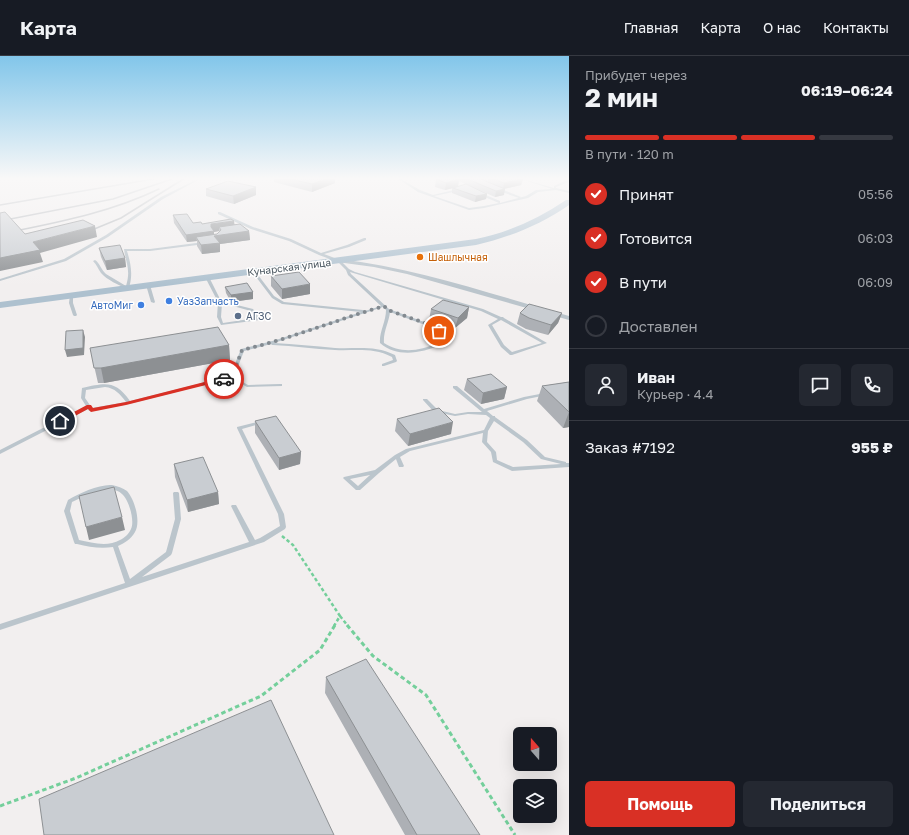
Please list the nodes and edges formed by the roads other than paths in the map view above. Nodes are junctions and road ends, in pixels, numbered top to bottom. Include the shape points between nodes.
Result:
1 (138, 214) edge
2 (222, 214) edge
3 (550, 214) edge
4 (252, 228) junction
5 (245, 229) edge
6 (365, 239) dead end
7 (209, 242) edge
8 (320, 254) junction
9 (339, 260) junction
10 (95, 261) dead end
11 (348, 270) junction
12 (254, 272) junction
13 (208, 277) junction
14 (0, 280) edge
15 (148, 285) junction
16 (127, 288) junction
17 (71, 296) junction
18 (153, 302) dead end
19 (220, 302) junction
20 (0, 305) edge
21 (384, 306) junction
22 (388, 310) junction
23 (366, 312) junction
24 (75, 315) dead end
25 (502, 318) junction
26 (569, 318) edge
27 (268, 343) junction
28 (382, 343) junction
29 (371, 348) junction
30 (386, 350) junction
31 (383, 365) dead end
32 (232, 377) junction
33 (280, 385) dead end
34 (455, 388) dead end
35 (551, 393) edge
36 (425, 400) dead end
37 (129, 403) junction
38 (89, 406) junction
39 (483, 411) junction
40 (491, 416) junction
41 (270, 420) edge
42 (486, 431) junction
43 (0, 452) edge
44 (397, 456) junction
45 (569, 465) edge
46 (401, 466) dead end
47 (376, 472) junction
48 (176, 492) dead end
49 (234, 506) dead end
50 (253, 543) junction
51 (114, 545) junction
52 (129, 584) junction
53 (0, 627) edge

1 - 14 lane via 65,260
2 - 4 lane
3 - 9 main road, Кунарская улица via 503,236 476,242
4 - 5 lane
4 - 8 lane via 290,240
6 - 8 lane
7 - 16 lane via 150,250 125,250 130,264
8 - 9 lane
9 - 11 lane
9 - 12 main road, Кунарская улица
9 - 26 street via 408,272
10 - 16 lane via 111,279
11 - 21 lane via 348,274
11 - 25 lane
12 - 13 main road, Кунарская улица
12 - 23 lane via 273,297 283,303
13 - 15 main road, Кунарская улица
13 - 19 lane
15 - 16 main road, Кунарская улица
15 - 18 lane
16 - 17 main road, Кунарская улица
17 - 20 main road, Кунарская улица
17 - 24 lane
19 - 19 lane via 219,317 222,324 258,319 252,310
21 - 22 lane
21 - 23 lane
22 - 28 lane
22 - 30 lane via 434,327 442,336 439,344 431,348
23 - 27 lane
25 - 25 lane via 508,321 545,343 511,354 502,346 490,325
27 - 29 lane via 342,349
27 - 32 lane via 242,350
28 - 29 lane
28 - 30 lane
29 - 30 lane
30 - 31 lane via 394,356 395,361
32 - 33 lane via 247,386
32 - 37 lane
34 - 39 lane
35 - 39 lane
36 - 40 lane via 436,411 455,415 468,413
37 - 38 lane via 91,410
37 - 38 lane via 121,390 110,386 84,389 83,398
38 - 43 lane
39 - 40 lane
40 - 42 lane
40 - 45 lane via 543,458
41 - 50 lane via 239,428 281,514 283,527
42 - 44 lane via 408,450
42 - 45 lane via 484,442 493,452 495,461 512,469
44 - 46 lane
44 - 47 lane
47 - 47 lane via 358,489 346,478 369,474
48 - 52 lane via 178,519 169,553
49 - 50 lane
50 - 52 lane
51 - 51 lane via 102,547 77,542 67,511 70,501 81,494 111,487 124,493 135,517 134,530
51 - 52 lane
52 - 53 lane

